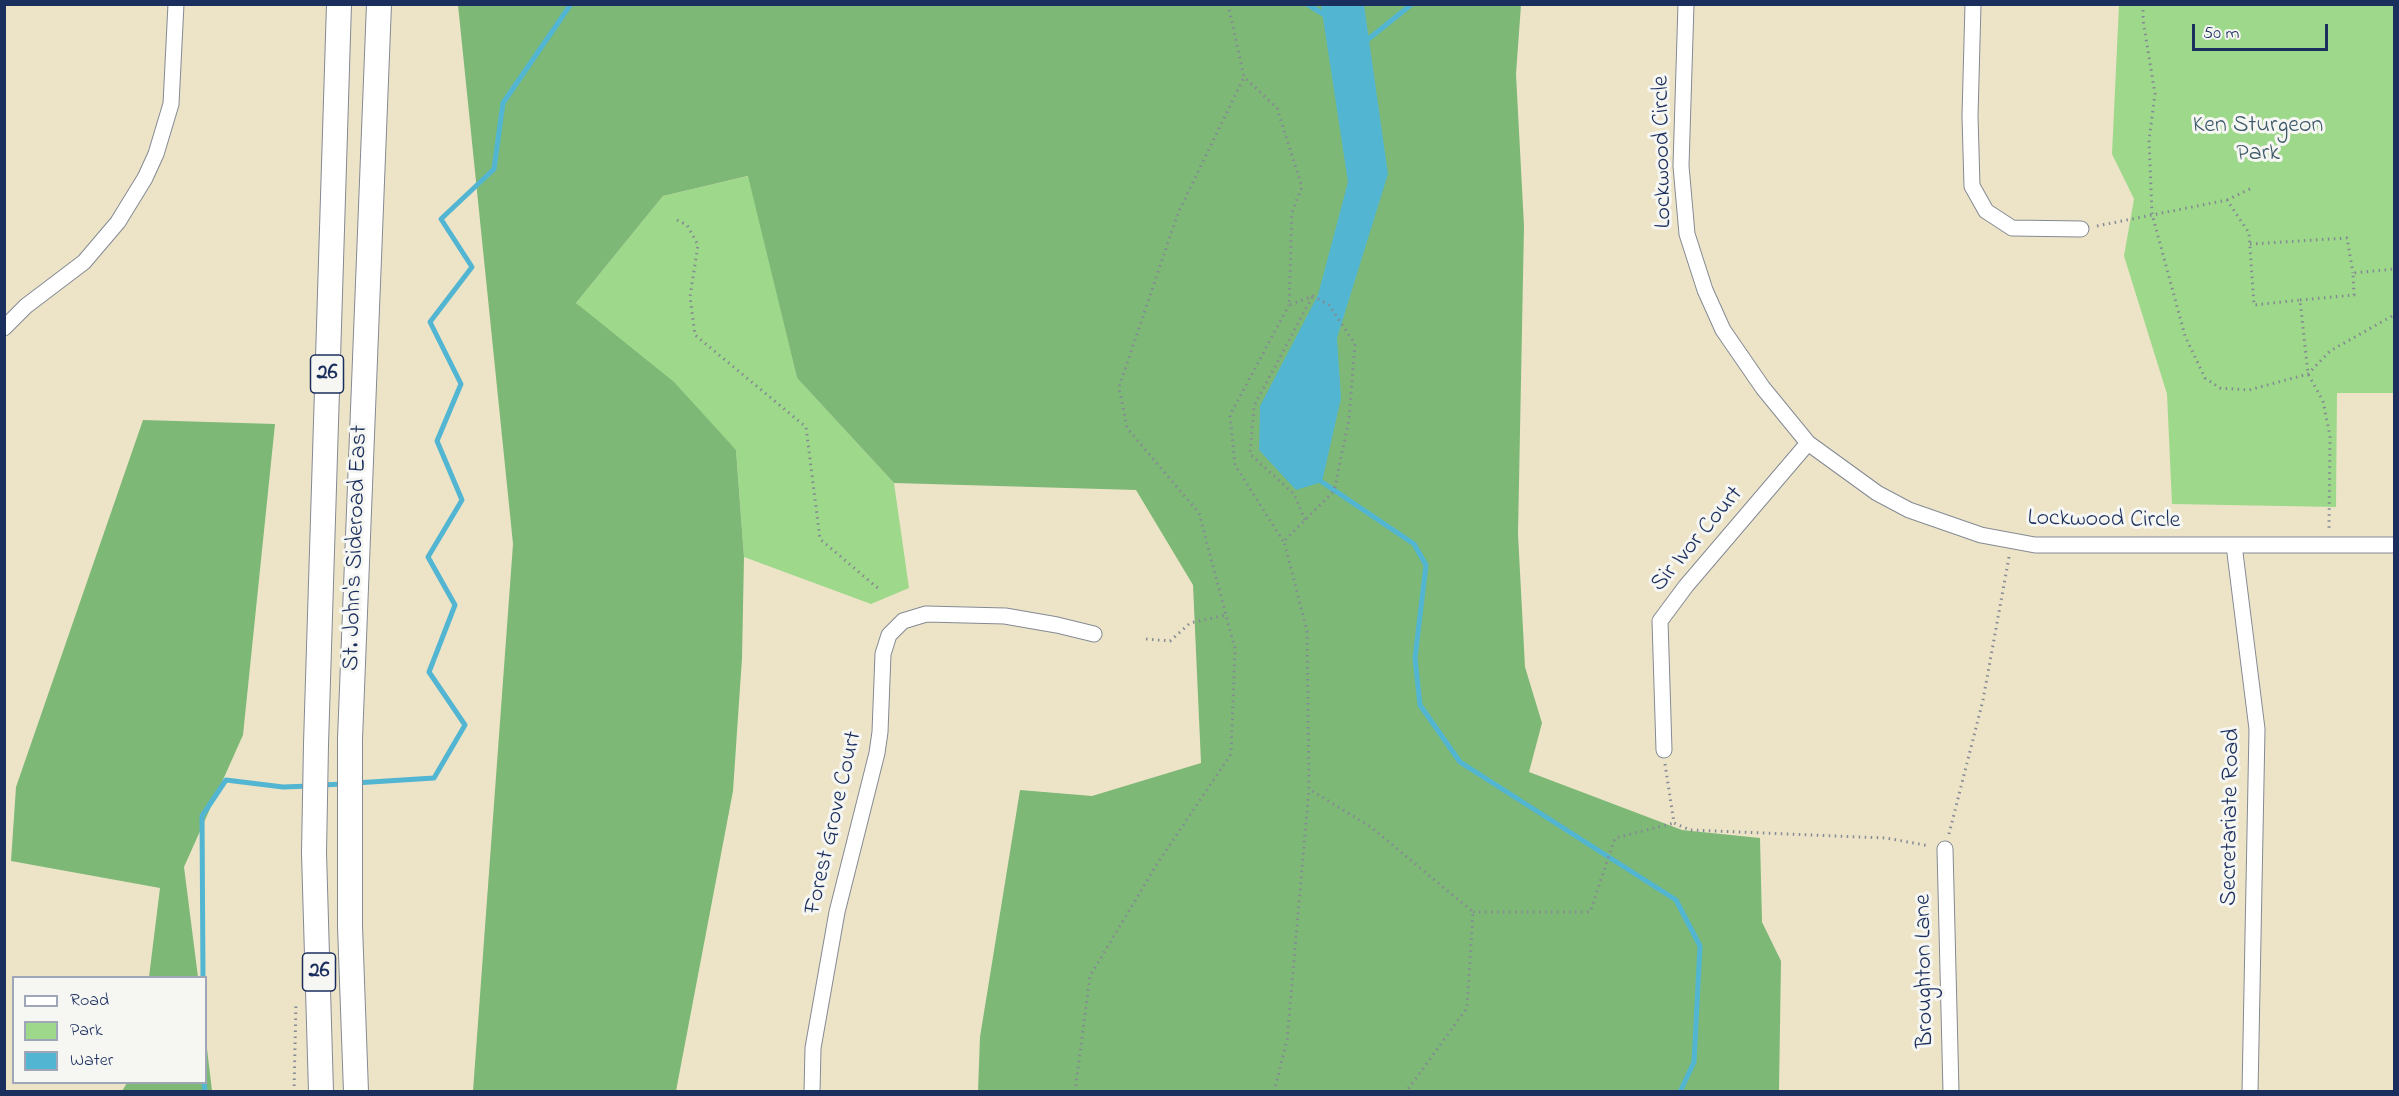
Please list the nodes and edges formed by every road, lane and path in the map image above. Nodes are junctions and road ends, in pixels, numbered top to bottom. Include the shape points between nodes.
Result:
1 (176, 4) edge
2 (339, 4) edge
3 (379, 4) edge
4 (1228, 4) edge
5 (1686, 4) edge
6 (1973, 4) edge
7 (2143, 4) edge
8 (1244, 77) junction
9 (2254, 187) dead end
10 (2227, 200) junction
11 (2152, 214) junction
12 (677, 220) dead end
13 (2081, 229) joint
14 (2250, 244) junction
15 (2394, 269) edge
16 (2353, 273) junction
17 (1312, 296) junction
18 (2300, 300) junction
19 (1290, 305) junction
20 (2394, 315) edge
21 (4, 328) edge
22 (2308, 374) junction
23 (1808, 443) junction
24 (1305, 520) junction
25 (1284, 541) junction
26 (2012, 541) junction
27 (2234, 545) junction
28 (2328, 545) junction
29 (2394, 545) edge
30 (880, 590) dead end
31 (1226, 615) junction
32 (1094, 634) dead end
33 (1146, 639) dead end
34 (1664, 750) joint
35 (1309, 789) junction
36 (1674, 823) junction
37 (1945, 849) junction
38 (1473, 912) junction
39 (321, 1092) edge
40 (356, 1092) edge
41 (812, 1092) edge
42 (1075, 1092) edge
43 (1274, 1092) edge
44 (1407, 1092) edge
45 (1951, 1092) edge
46 (2250, 1092) edge

1 - 21 street via 171,104 145,178 118,222 84,262
2 - 39 main road, St. John's Sideroad East / 26 via 314,853
3 - 40 main road, St. John's Sideroad East / 26 via 350,740
4 - 8 path
5 - 23 street, Lockwood Circle via 1682,166 1687,234 1723,330
6 - 13 street via 1972,186 1986,211 2012,228
7 - 11 path via 2155,94 2149,140
8 - 19 path via 1277,108 1302,187 1292,212
8 - 31 path via 1178,213 1119,387 1127,428 1199,513
9 - 10 path
10 - 11 path
10 - 14 path via 2249,233
11 - 13 path
11 - 22 path via 2185,336 2205,378 2220,387 2249,390
12 - 30 path via 687,225 698,245 690,297 695,335 806,427 820,539
14 - 16 path via 2347,238
14 - 18 path via 2254,305
15 - 16 path
16 - 18 path via 2354,295
17 - 19 path
17 - 24 path via 1329,305 1355,344 1349,419 1334,491
17 - 24 path via 1254,405 1250,454 1294,494
18 - 22 path
19 - 25 path via 1230,415 1235,465
20 - 22 path via 2330,351
22 - 28 path via 2323,401 2330,436
23 - 26 street, Lockwood Circle via 1877,493 1909,510 1981,535
23 - 34 street, Sir Ivor Court via 1660,621
24 - 25 path
25 - 35 path via 1307,631
26 - 27 street, Lockwood Circle via 2035,545
26 - 37 path via 1983,700
27 - 28 street, Lockwood Circle
27 - 46 street, Secretariate Road via 2257,729
28 - 29 street, Lockwood Circle
31 - 33 path via 1190,623 1170,641
31 - 42 path via 1235,649 1231,754 1157,864 1090,976
32 - 41 street, Forest Grove Court via 1005,616 926,614 903,621 889,635 883,654 878,753 837,912 813,1048
34 - 36 path
35 - 38 path via 1371,827
35 - 43 path via 1287,1040
36 - 37 path via 1690,831 1886,838
36 - 38 path via 1615,838 1590,912
37 - 45 street, Broughton Lane
38 - 44 path via 1467,1008

